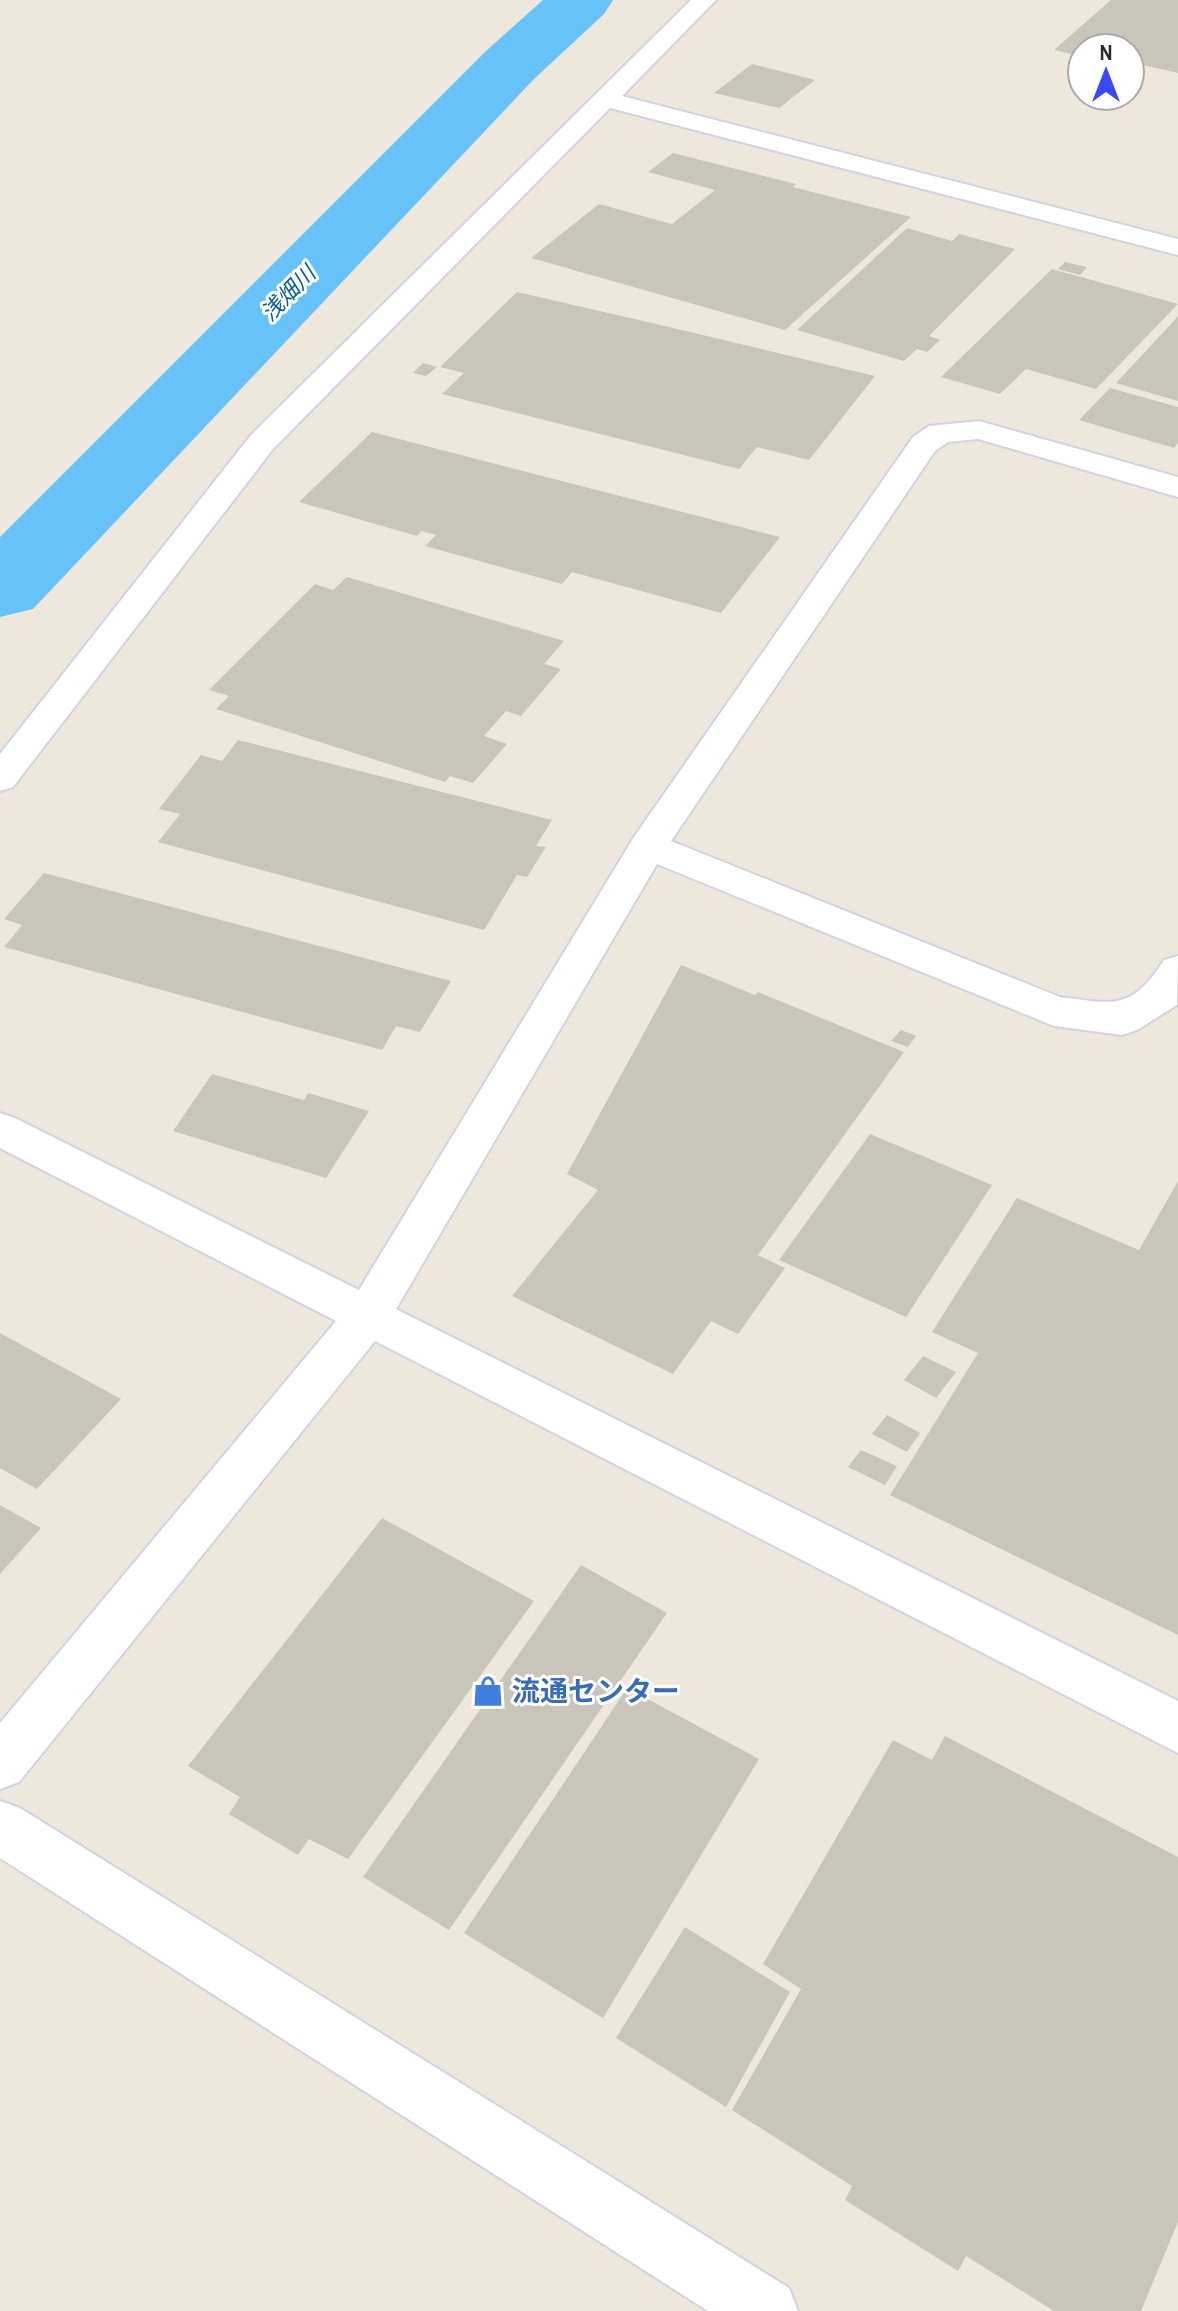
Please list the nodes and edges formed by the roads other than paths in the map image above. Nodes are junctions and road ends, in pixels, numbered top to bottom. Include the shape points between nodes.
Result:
1 (704, 0) edge
2 (605, 99) junction
3 (1178, 247) edge
4 (1178, 487) edge
5 (0, 779) edge
6 (648, 846) junction
7 (1178, 970) edge
8 (0, 1129) edge
9 (368, 1316) junction
10 (1178, 1728) edge
11 (0, 1764) edge
12 (0, 1827) edge
13 (766, 2311) edge

1 - 2 street
2 - 3 street
2 - 5 street via 262,442
4 - 6 street via 979,430 940,433 924,444
6 - 7 street via 1054,1011 1122,1020 1162,995
6 - 9 street
8 - 9 street
9 - 10 street
9 - 11 street
12 - 13 street

